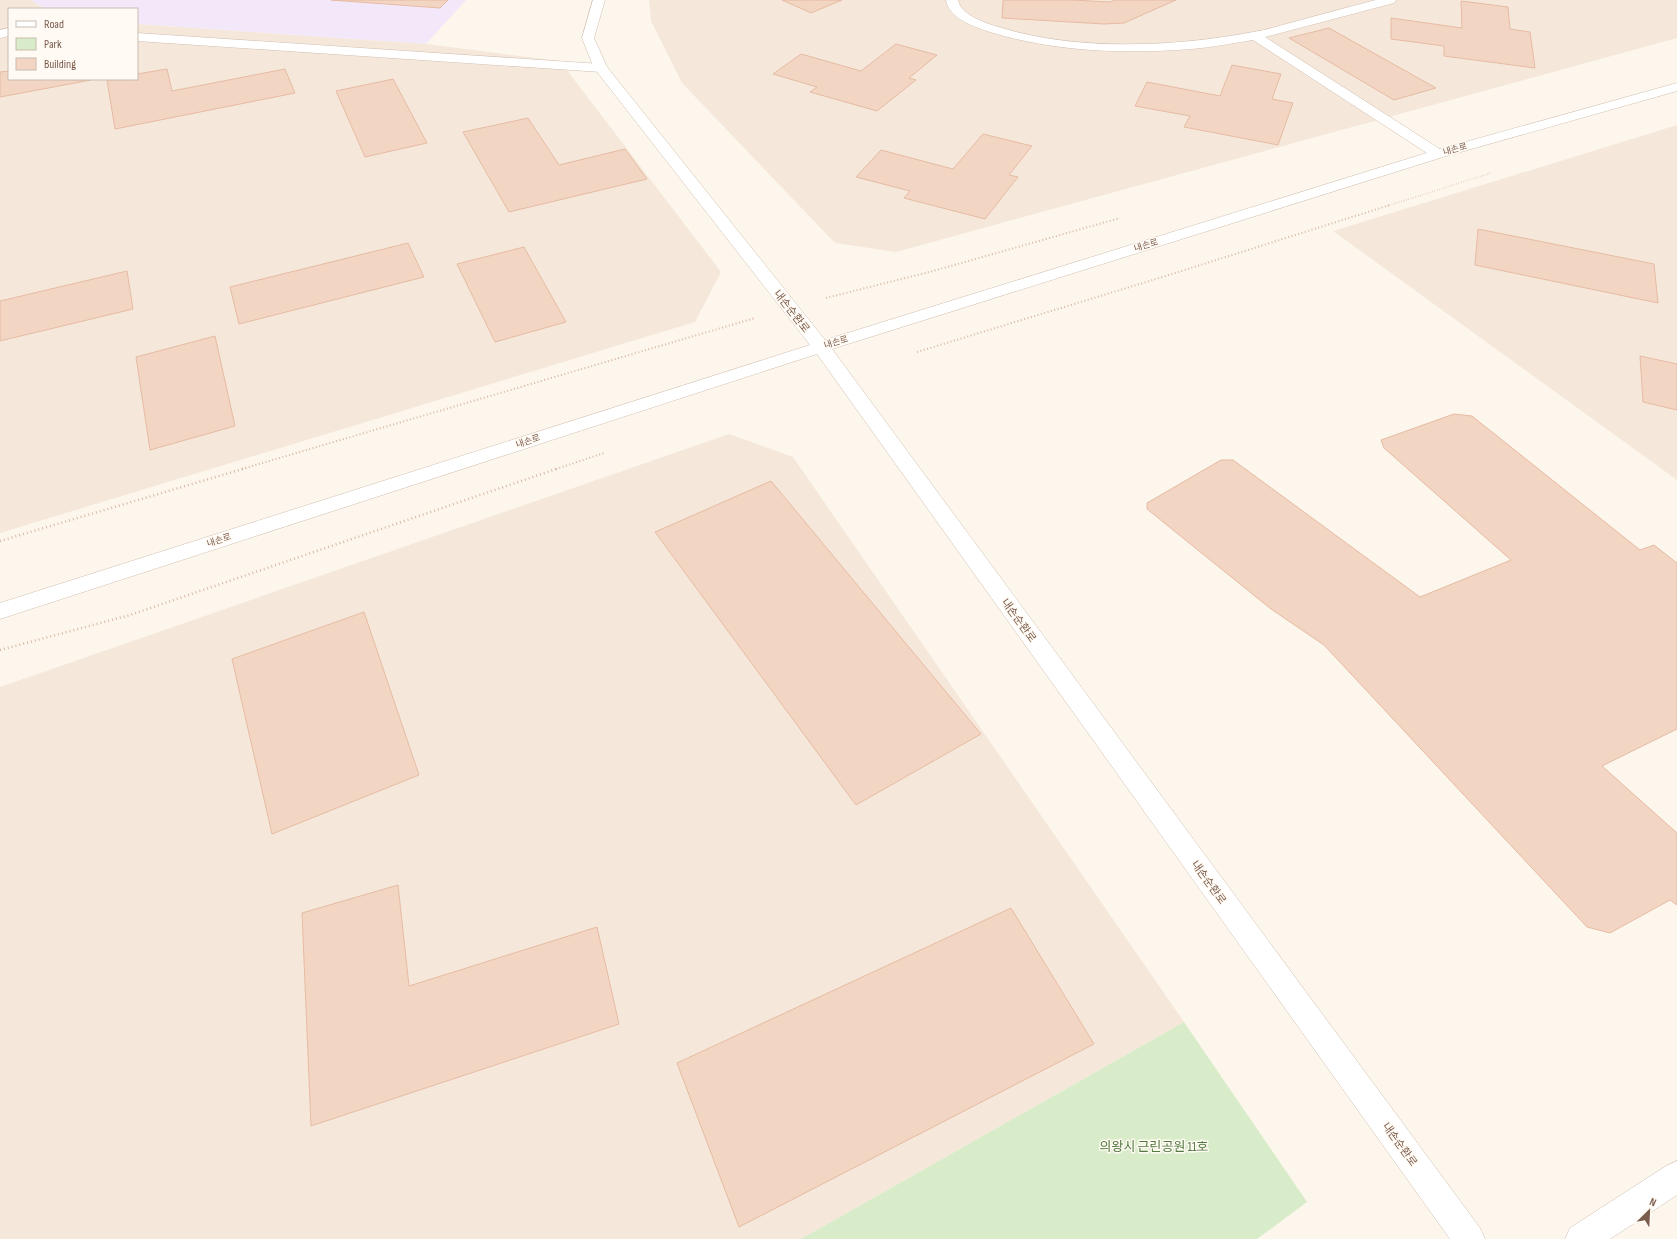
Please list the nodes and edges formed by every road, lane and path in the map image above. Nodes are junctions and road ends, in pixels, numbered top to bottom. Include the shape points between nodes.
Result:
1 (599, 0) edge
2 (952, 0) edge
3 (1390, 0) edge
4 (1255, 36) junction
5 (138, 37) edge
6 (601, 68) junction
7 (1677, 87) edge
8 (1438, 154) junction
9 (1123, 218) dead end
10 (790, 308) junction
11 (820, 347) junction
12 (0, 541) edge
13 (0, 611) edge
14 (1677, 1177) edge
15 (1469, 1239) edge
16 (1581, 1239) edge

1 - 6 street, 내손순환로 via 588,38
2 - 4 street via 953,6 973,23 1022,38 1086,47 1194,45
3 - 4 street
4 - 8 street
5 - 6 street
6 - 10 street, 내손순환로
7 - 8 street, 내손로
8 - 11 street, 내손로
9 - 10 path
10 - 11 street, 내손순환로
10 - 12 path
11 - 13 street, 내손로
11 - 15 street, 내손순환로
14 - 16 street

